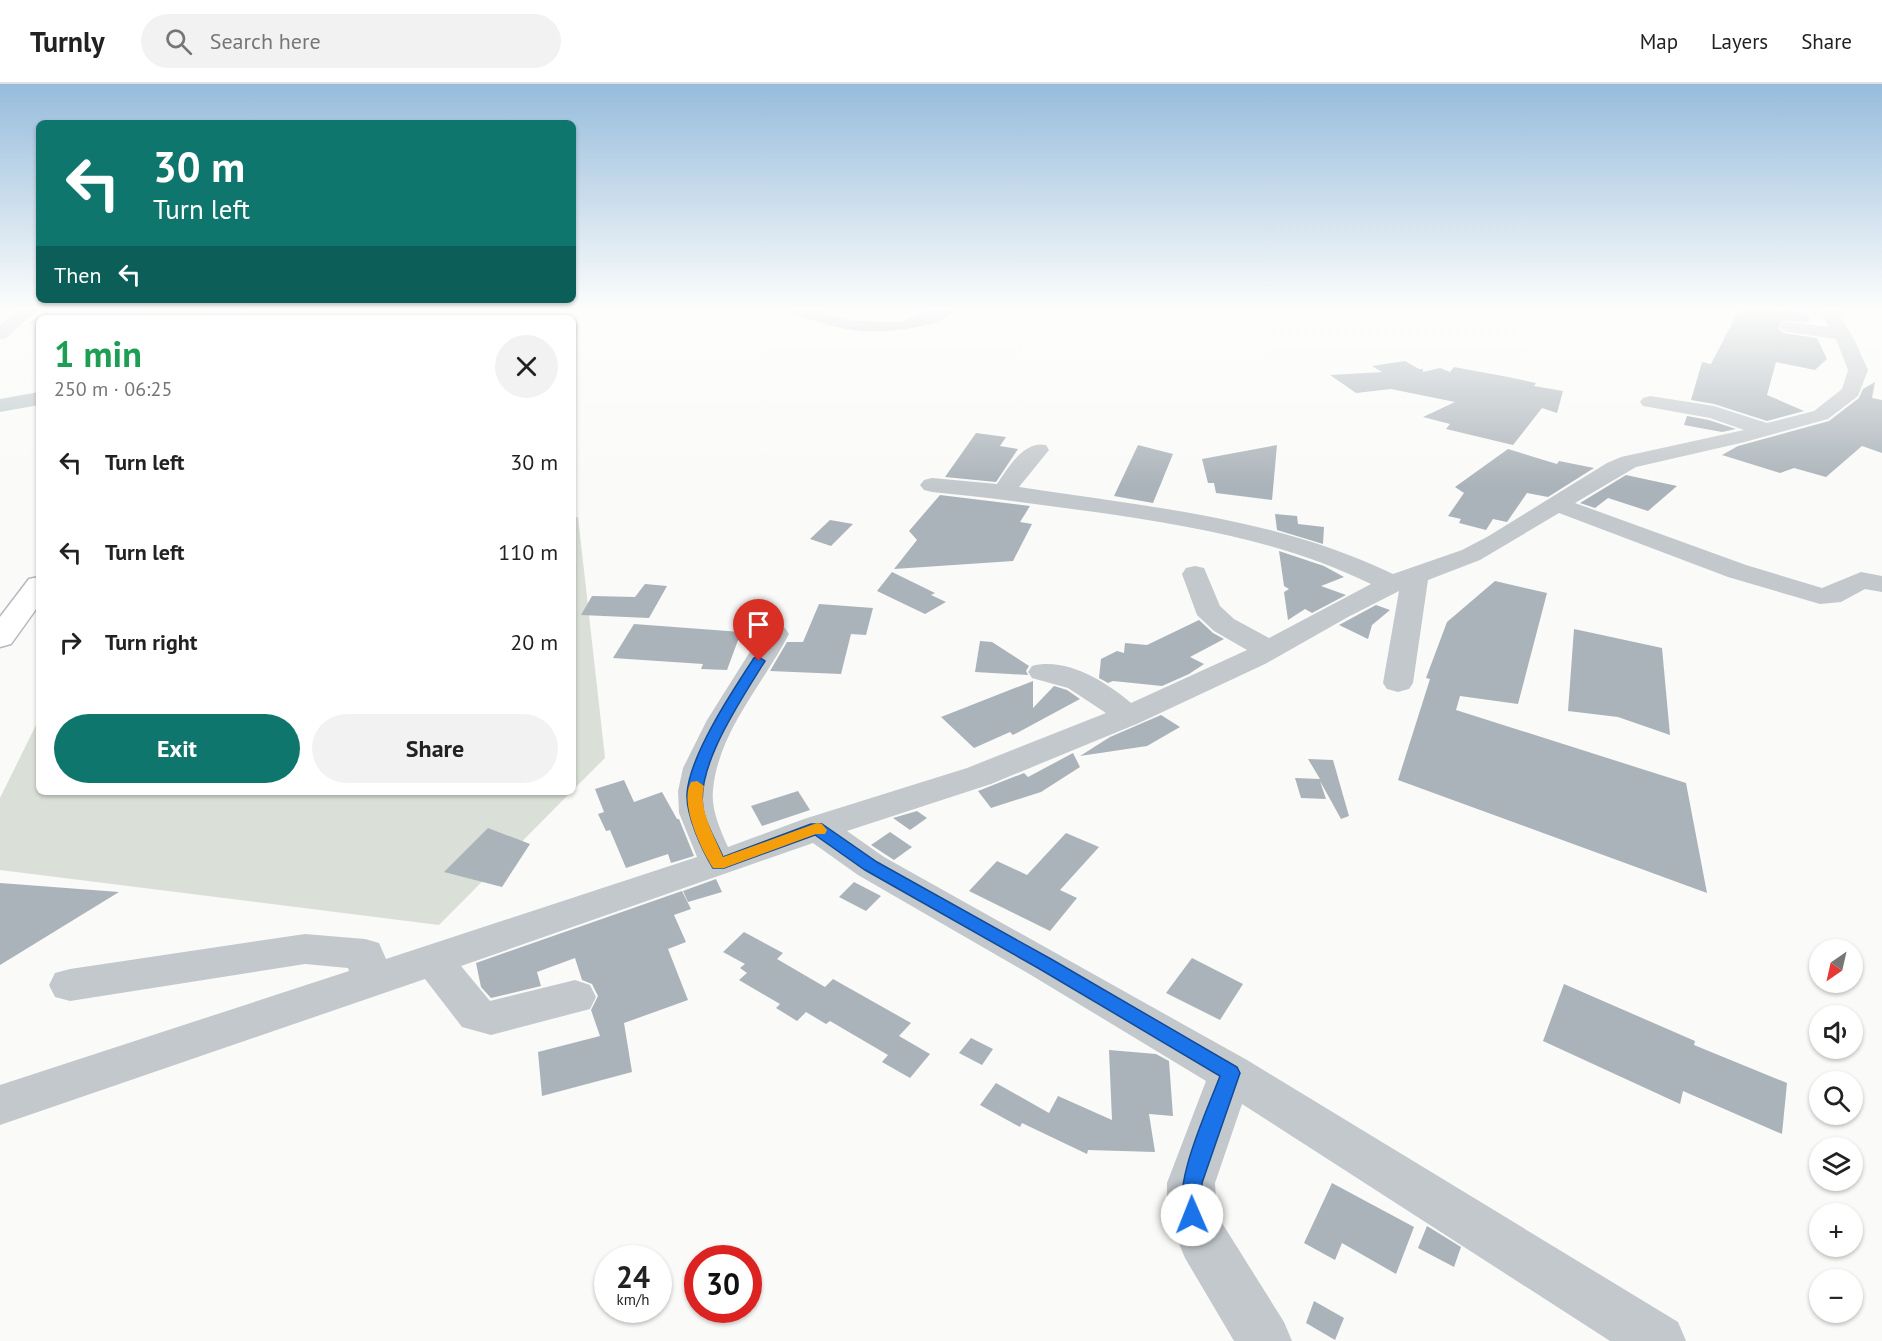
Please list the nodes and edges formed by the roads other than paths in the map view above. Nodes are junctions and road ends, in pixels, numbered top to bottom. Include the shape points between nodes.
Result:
1 (1857, 369) edge
2 (1650, 402) dead end
3 (1766, 430) junction
4 (1038, 450) dead end
5 (932, 485) dead end
6 (1004, 492) junction
7 (1557, 505) junction
8 (1195, 574) dead end
9 (1403, 580) junction
10 (1882, 584) edge
11 (36, 589) edge
12 (775, 634) dead end
13 (0, 638) edge
14 (1268, 650) junction
15 (1043, 672) dead end
16 (1398, 683) dead end
17 (1128, 716) junction
18 (817, 828) junction
19 (718, 864) junction
20 (433, 960) junction
21 (372, 980) junction
22 (70, 985) dead end
23 (575, 997) dead end
24 (1231, 1073) junction
25 (0, 1105) edge
26 (1265, 1341) edge
27 (1659, 1341) edge

1 - 3 street via 1851,392 1821,415
2 - 3 street via 1714,412
3 - 7 street via 1629,462
4 - 6 street
5 - 6 street
6 - 9 street via 1174,517 1289,540
7 - 9 street via 1471,555
7 - 10 street via 1737,571 1820,596 1831,596 1861,580
8 - 14 street via 1207,609 1224,625
9 - 14 street
9 - 16 street
11 - 13 highway
12 - 19 street via 723,717 694,793 697,813
14 - 17 street
15 - 17 street via 1076,679 1108,698
17 - 18 street via 979,776
18 - 19 street
18 - 24 street via 871,866
19 - 20 street
20 - 21 street
20 - 23 street via 482,1018
21 - 22 street via 365,954 305,949
21 - 25 street
24 - 26 street via 1191,1183 1192,1215 1203,1241
24 - 27 street

